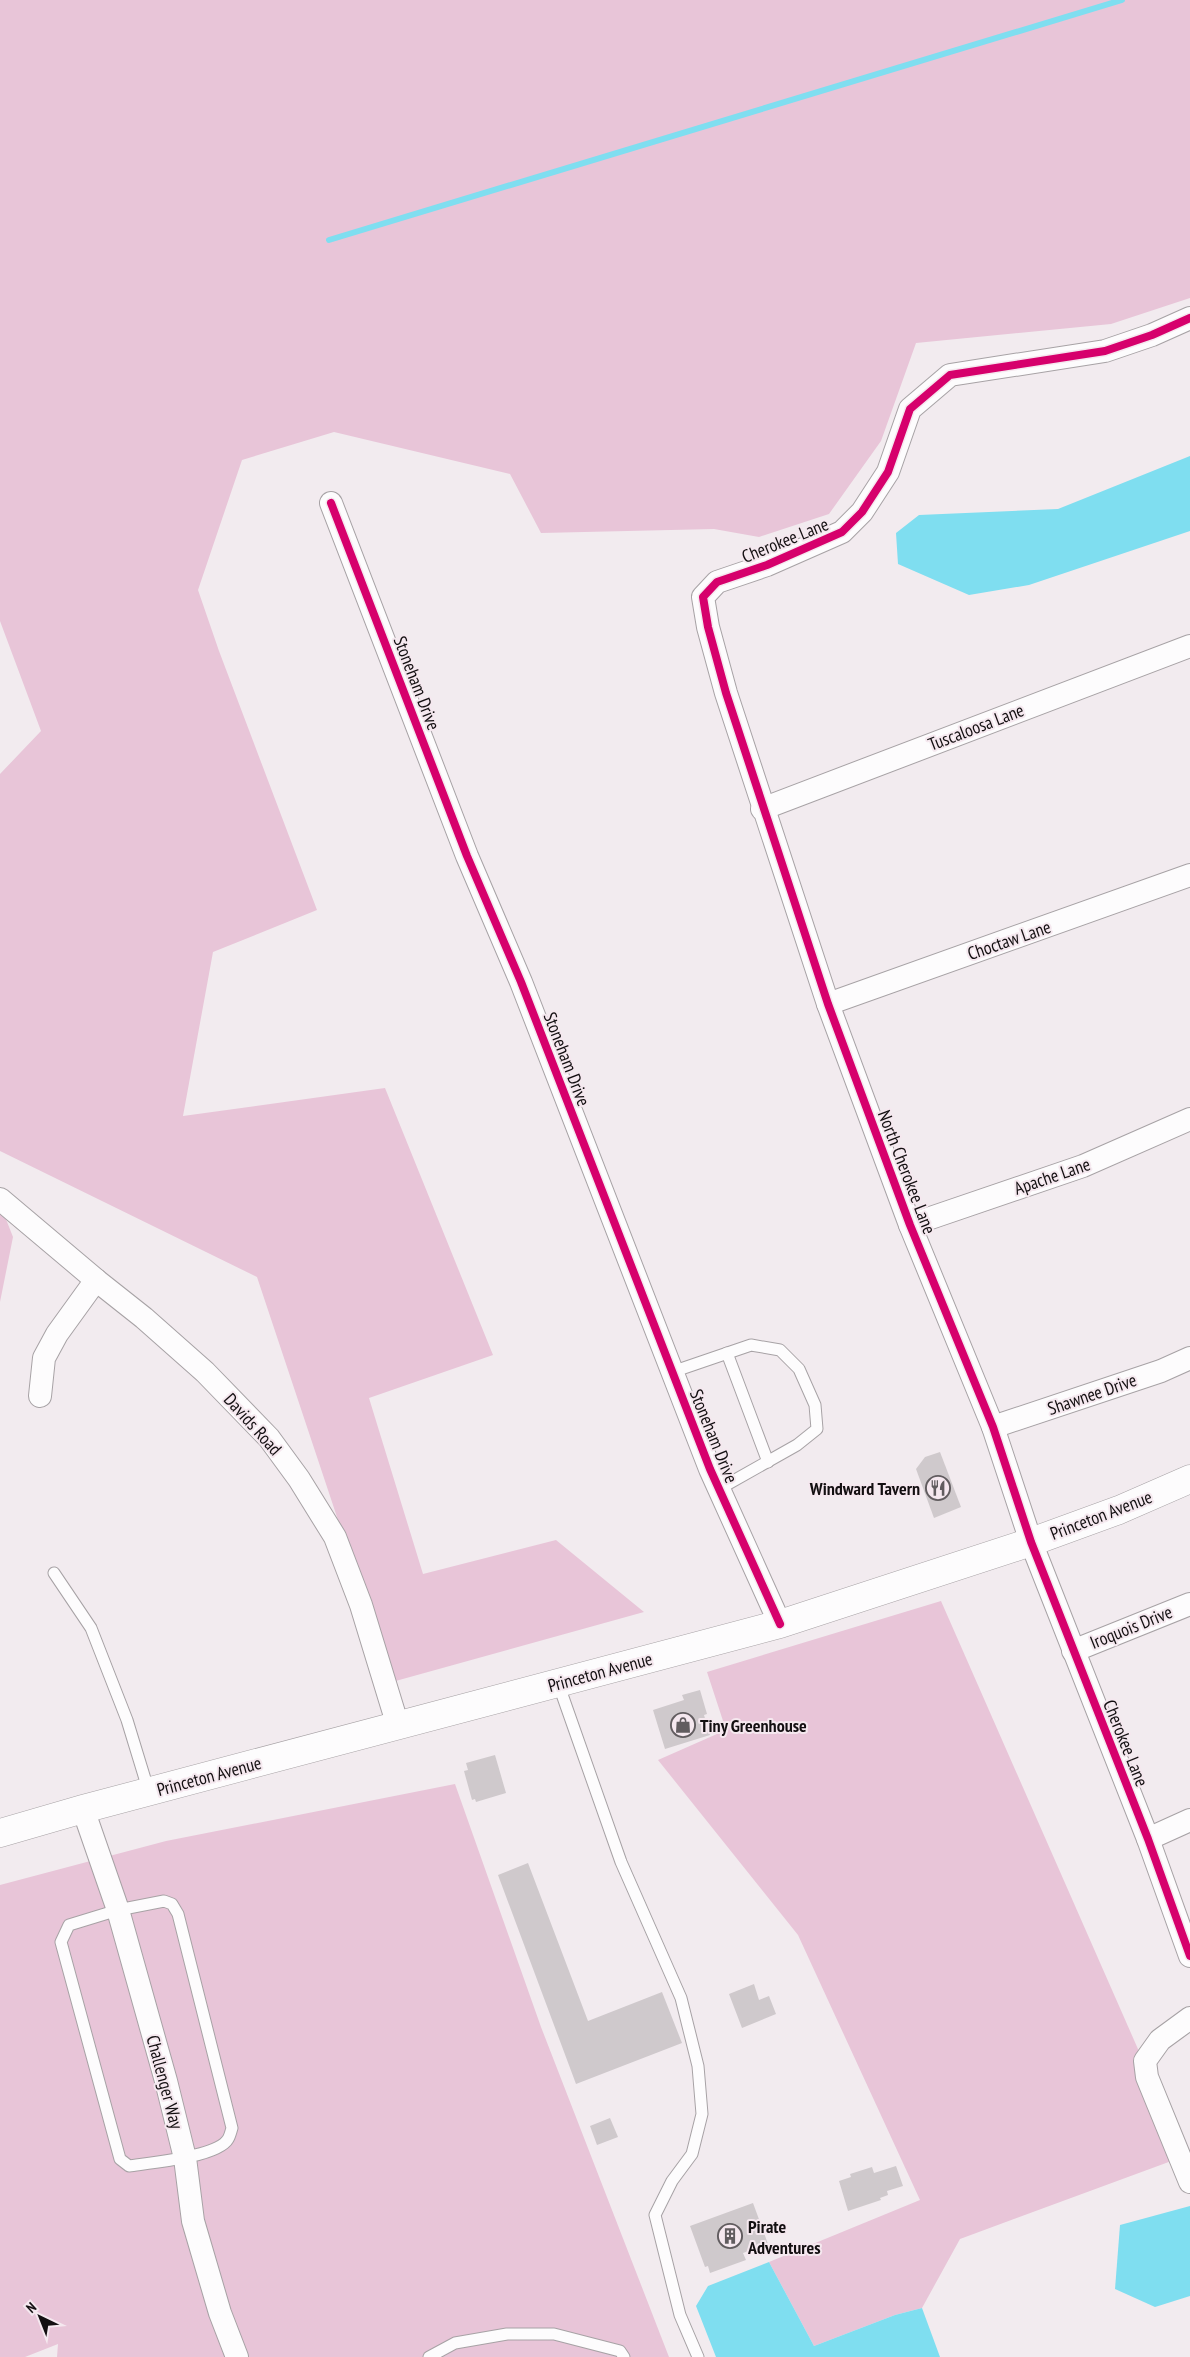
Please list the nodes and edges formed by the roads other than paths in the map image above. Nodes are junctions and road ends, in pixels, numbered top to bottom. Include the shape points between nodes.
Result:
1 (1190, 318) edge
2 (331, 503) dead end
3 (1190, 646) edge
4 (762, 809) junction
5 (1190, 875) edge
6 (828, 1004) junction
7 (1190, 1120) edge
8 (0, 1198) edge
9 (910, 1225) junction
10 (96, 1280) junction
11 (727, 1353) junction
12 (1190, 1358) edge
13 (672, 1372) junction
14 (40, 1396) dead end
15 (994, 1427) junction
16 (768, 1462) junction
17 (1190, 1479) edge
18 (719, 1489) junction
19 (1031, 1542) junction
20 (54, 1573) dead end
21 (1190, 1604) edge
22 (780, 1624) junction
23 (1073, 1651) junction
24 (558, 1683) junction
25 (398, 1726) junction
26 (149, 1792) junction
27 (84, 1808) junction
28 (1190, 1820) edge
29 (0, 1834) edge
30 (1148, 1839) junction
31 (118, 1910) junction
32 (1190, 1956) edge
33 (1190, 2018) edge
34 (185, 2158) junction
35 (1190, 2182) edge
36 (238, 2357) edge
37 (429, 2357) edge
38 (624, 2357) edge
39 (698, 2357) edge

1 - 4 street, Cherokee Lane via 1106,351 950,375 910,409 888,472 862,512 842,532 767,565 717,582 704,597 708,627
2 - 13 street, Stoneham Drive
3 - 4 street, Tuscaloosa Lane
4 - 6 street, North Cherokee Lane
5 - 6 street, Choctaw Lane
6 - 9 street, North Cherokee Lane
7 - 9 street, Apache Lane via 1083,1166
8 - 10 street, Davids Road
9 - 15 street, North Cherokee Lane
10 - 14 street via 44,1358
10 - 25 street, Davids Road via 205,1372 269,1438 299,1479 335,1537 361,1606
11 - 13 lane
11 - 16 lane
11 - 16 lane via 751,1345 780,1350 799,1369 815,1405 817,1429
12 - 15 street, Shawnee Drive via 1161,1371
13 - 18 street, Stoneham Drive
15 - 19 street, North Cherokee Lane
16 - 18 lane
17 - 19 main road, Princeton Avenue via 1119,1510
18 - 22 street, Stoneham Drive
19 - 22 main road, Princeton Avenue
19 - 23 street, Cherokee Lane
20 - 26 lane via 91,1628 127,1720
21 - 23 street, Iroquois Drive
22 - 24 main road, Princeton Avenue
23 - 30 street, Cherokee Lane
24 - 25 main road, Princeton Avenue
24 - 39 lane via 621,1862 681,1998 698,2066 702,2114 692,2154 672,2181 655,2215 680,2315
25 - 26 main road, Princeton Avenue
26 - 27 main road, Princeton Avenue
27 - 29 main road, Princeton Avenue
27 - 31 street, Challenger Way
28 - 30 street
30 - 32 street, Cherokee Lane
31 - 34 street, Challenger Way
31 - 34 lane via 164,1901 172,1904 178,1914 232,2128 228,2140 219,2148
31 - 34 lane via 69,1925 61,1942 120,2159 129,2166
33 - 35 street via 1160,2040 1145,2061 1147,2077
34 - 36 street, Challenger Way via 192,2221 220,2313
37 - 38 lane via 455,2343 507,2334 554,2334 620,2351

